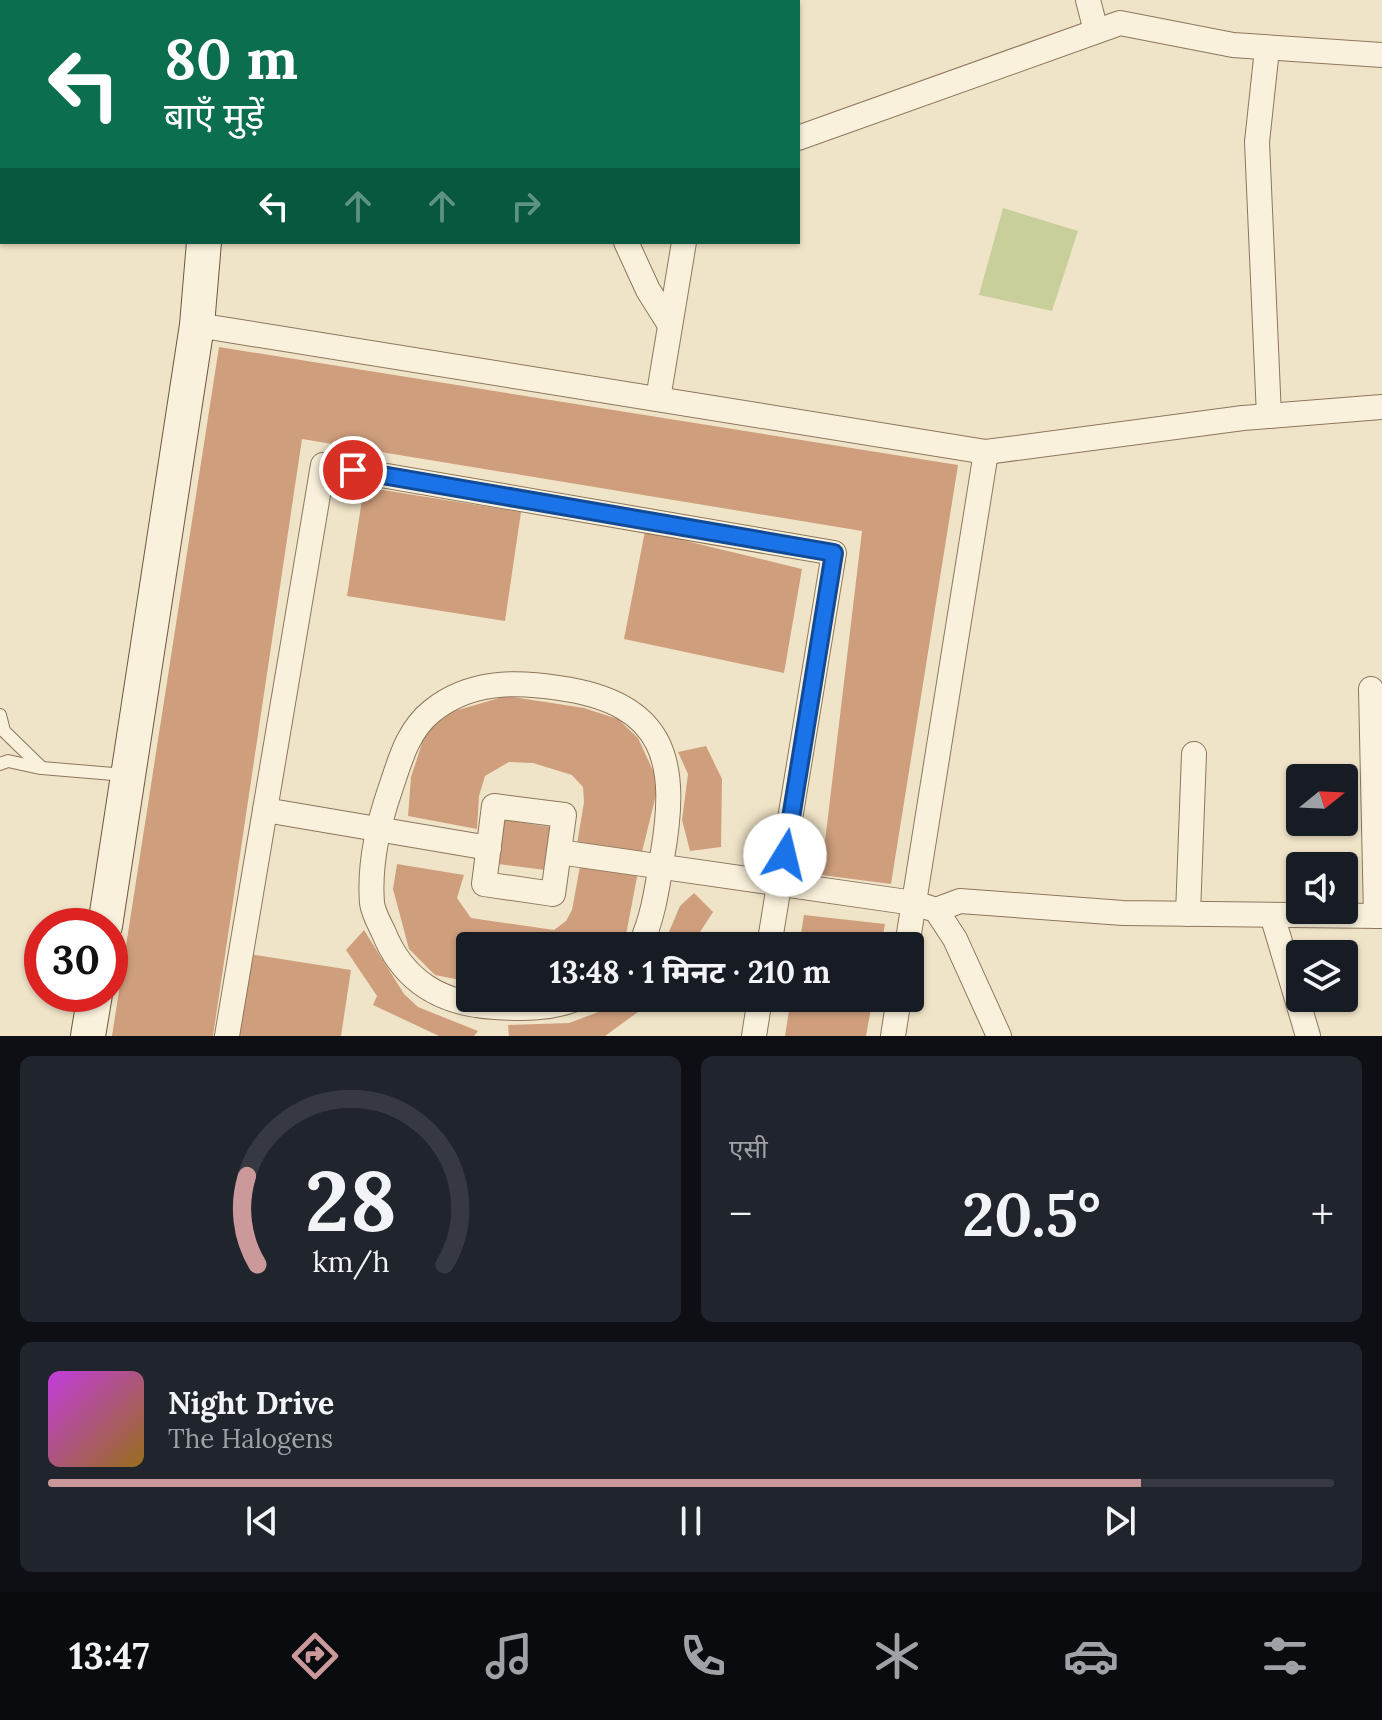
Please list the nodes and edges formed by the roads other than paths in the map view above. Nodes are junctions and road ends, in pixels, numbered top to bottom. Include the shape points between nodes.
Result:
1 (1088, 0) edge
2 (1096, 31) junction
3 (1267, 49) junction
4 (1382, 55) edge
5 (800, 137) edge
6 (204, 244) edge
7 (627, 244) edge
8 (684, 244) edge
9 (197, 325) junction
10 (670, 325) junction
11 (658, 399) junction
12 (1382, 407) edge
13 (1269, 416) junction
14 (986, 452) junction
15 (1371, 689) dead end
16 (0, 715) edge
17 (2, 730) edge
18 (1194, 754) dead end
19 (0, 764) edge
20 (42, 768) junction
21 (128, 776) junction
22 (265, 810) junction
23 (377, 829) junction
24 (489, 848) junction
25 (559, 852) junction
26 (660, 867) junction
27 (780, 885) junction
28 (925, 907) junction
29 (108, 908) edge
30 (1188, 914) junction
31 (1272, 915) junction
32 (1379, 916) edge
33 (645, 932) edge
34 (772, 932) edge
35 (913, 932) edge
36 (456, 1001) edge
37 (92, 1012) edge
38 (758, 1012) edge
39 (897, 1012) edge
40 (88, 1036) edge
41 (227, 1036) edge
42 (754, 1036) edge
43 (893, 1036) edge
44 (999, 1036) edge
45 (1308, 1036) edge

1 - 2 street
2 - 3 street via 1137,24
2 - 5 street
3 - 4 street
3 - 13 street via 1257,142
6 - 9 street
7 - 10 street
8 - 10 street
9 - 11 street
9 - 21 street
10 - 11 street
11 - 14 street
12 - 13 street
13 - 14 street
14 - 28 street
15 - 32 street
16 - 17 lane
17 - 20 lane
18 - 30 street
19 - 20 lane
20 - 21 lane
21 - 29 street
22 - 23 street
22 - 27 street via 323,465 834,553
22 - 41 street
23 - 24 street
23 - 26 street via 410,733 433,710 478,687 537,685 588,692 625,705 651,729 670,780
23 - 36 street via 372,905 390,949 412,979 439,997
24 - 25 street via 484,884 553,894
24 - 25 street via 494,806 564,815
25 - 26 street
26 - 27 street
26 - 33 street
27 - 28 street
27 - 34 street
28 - 30 street via 960,901
28 - 35 street
28 - 44 street via 955,939
30 - 31 street
31 - 32 street
31 - 45 street
37 - 40 street
38 - 42 street
39 - 43 street

